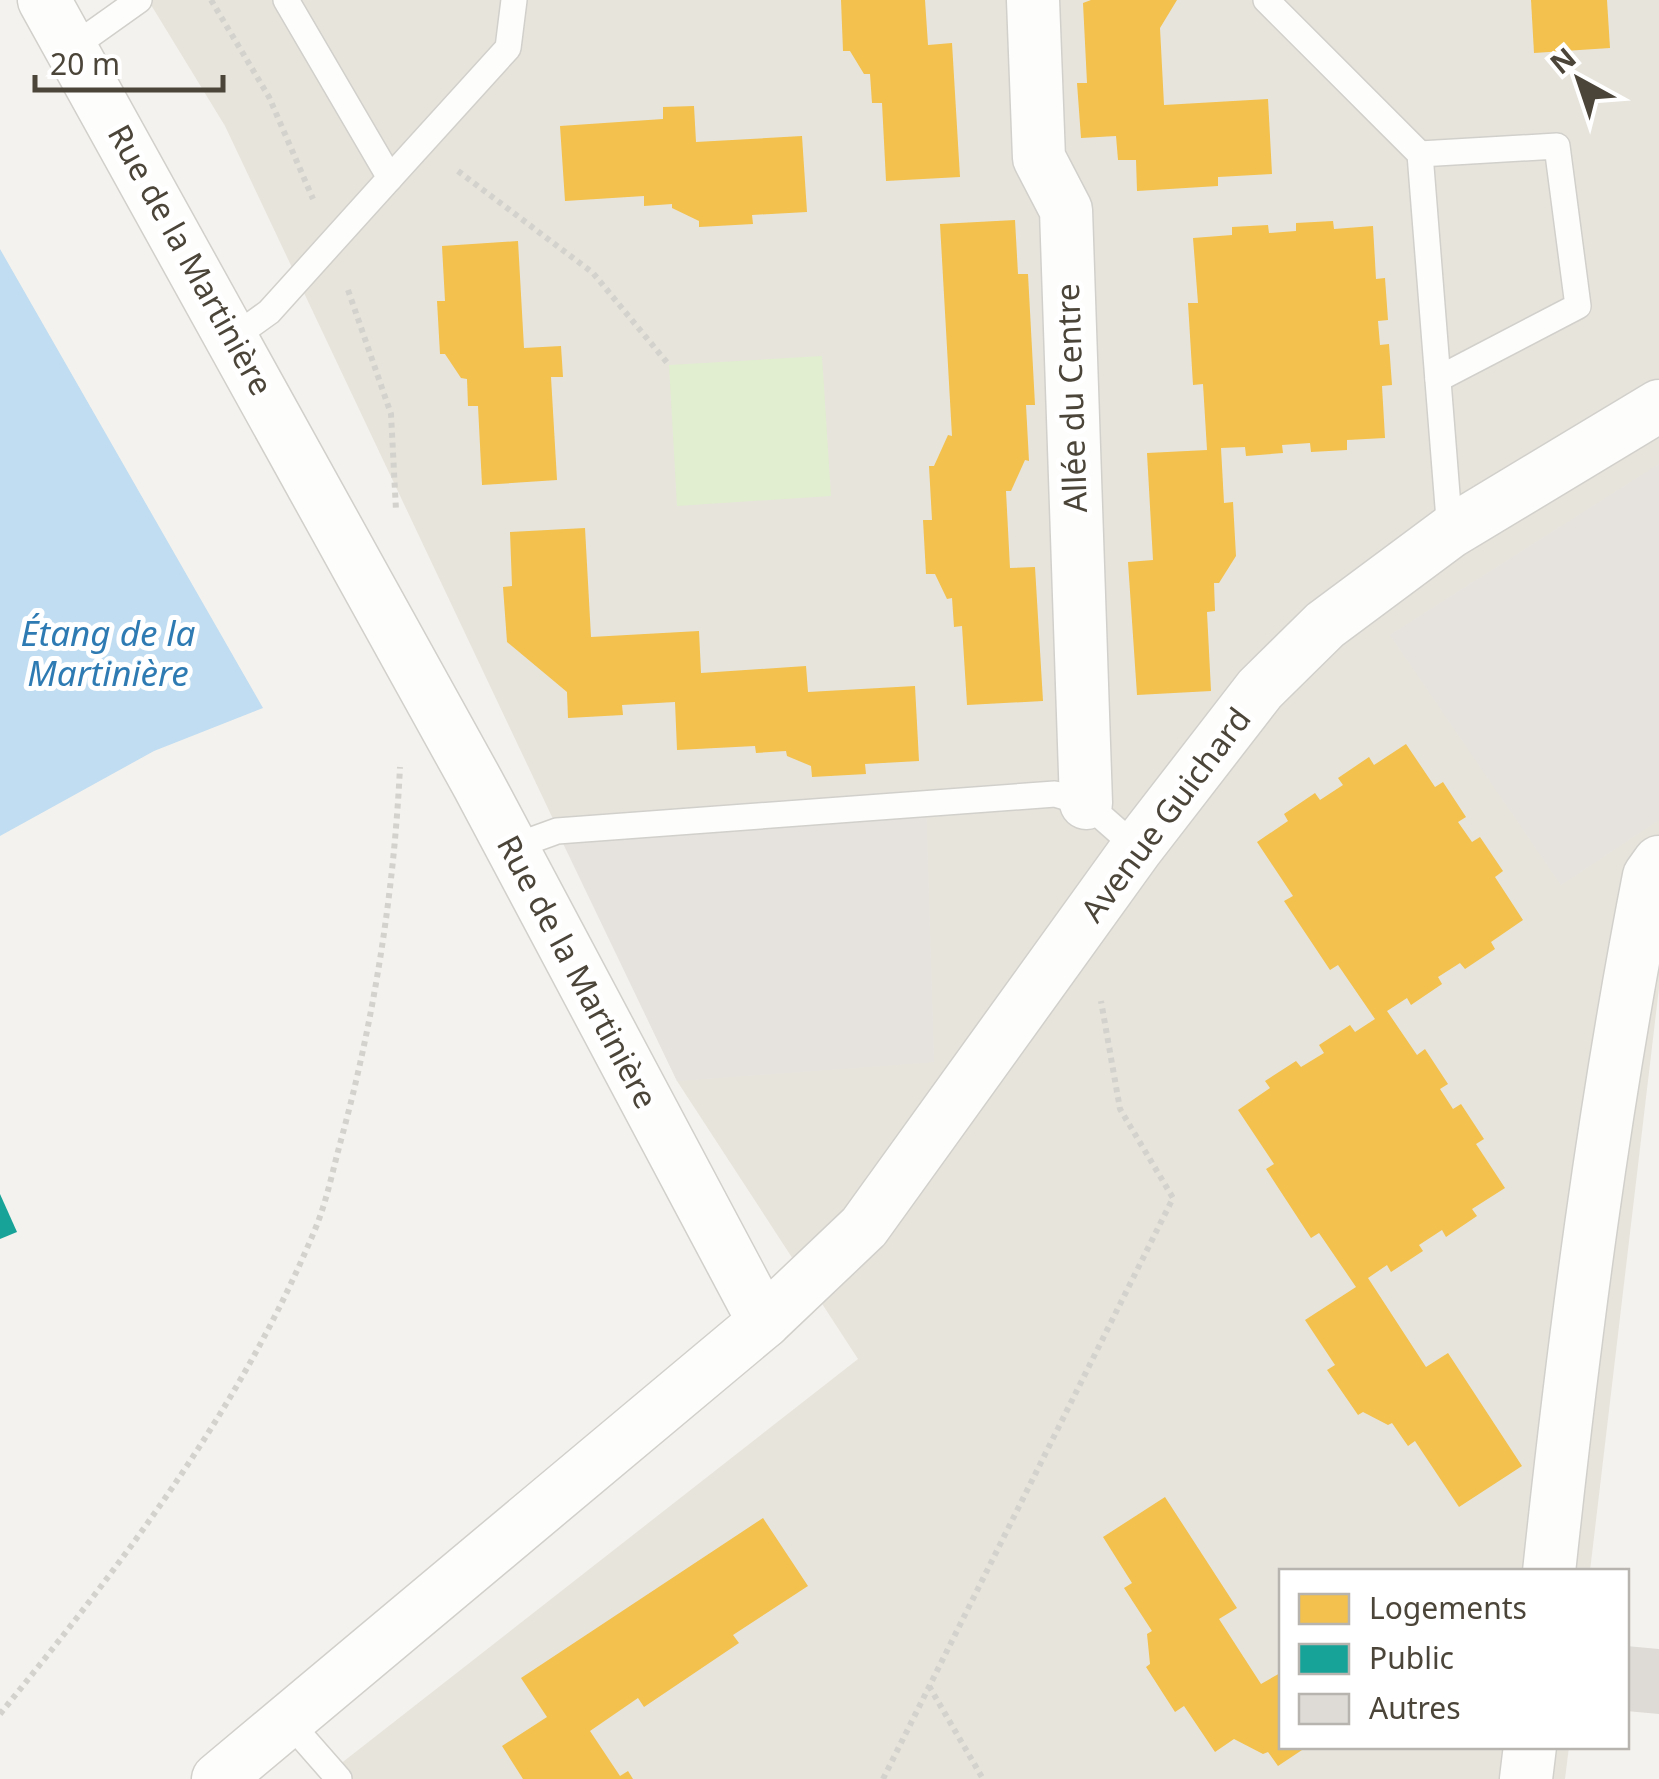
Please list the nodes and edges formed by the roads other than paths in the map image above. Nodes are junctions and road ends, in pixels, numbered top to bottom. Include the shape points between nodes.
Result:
1 (44, 0) edge
2 (139, 0) edge
3 (286, 0) edge
4 (514, 0) edge
5 (1033, 0) edge
6 (1266, 0) edge
7 (73, 47) junction
8 (1420, 154) junction
9 (390, 178) junction
10 (233, 338) junction
11 (1438, 379) junction
12 (1659, 406) edge
13 (1450, 532) junction
14 (1086, 803) junction
15 (510, 848) junction
16 (1137, 848) junction
17 (1659, 862) edge
18 (764, 1322) junction
19 (1548, 1569) edge
20 (289, 1722) junction
21 (1530, 1749) edge
22 (218, 1779) edge
23 (338, 1779) edge
24 (1526, 1779) edge

1 - 7 street, Rue de la Martinière
2 - 7 lane
3 - 9 lane
4 - 9 lane via 508,48
5 - 14 street, Allée du Centre via 1039,158 1066,210
6 - 8 lane
7 - 10 street, Rue de la Martinière
8 - 11 lane
8 - 11 lane via 1557,146 1578,306
9 - 10 lane via 269,312
10 - 15 street, Rue de la Martinière
11 - 13 lane
12 - 13 street, Avenue Guichard
13 - 16 street, Avenue Guichard via 1325,625 1260,689
14 - 15 lane via 1055,794 596,828
14 - 16 lane
15 - 18 street, Rue de la Martinière
16 - 18 street, Avenue Guichard via 864,1227
17 - 19 street via 1649,876 1619,1030 1578,1298
18 - 20 street
20 - 22 street
20 - 23 lane
21 - 24 street

